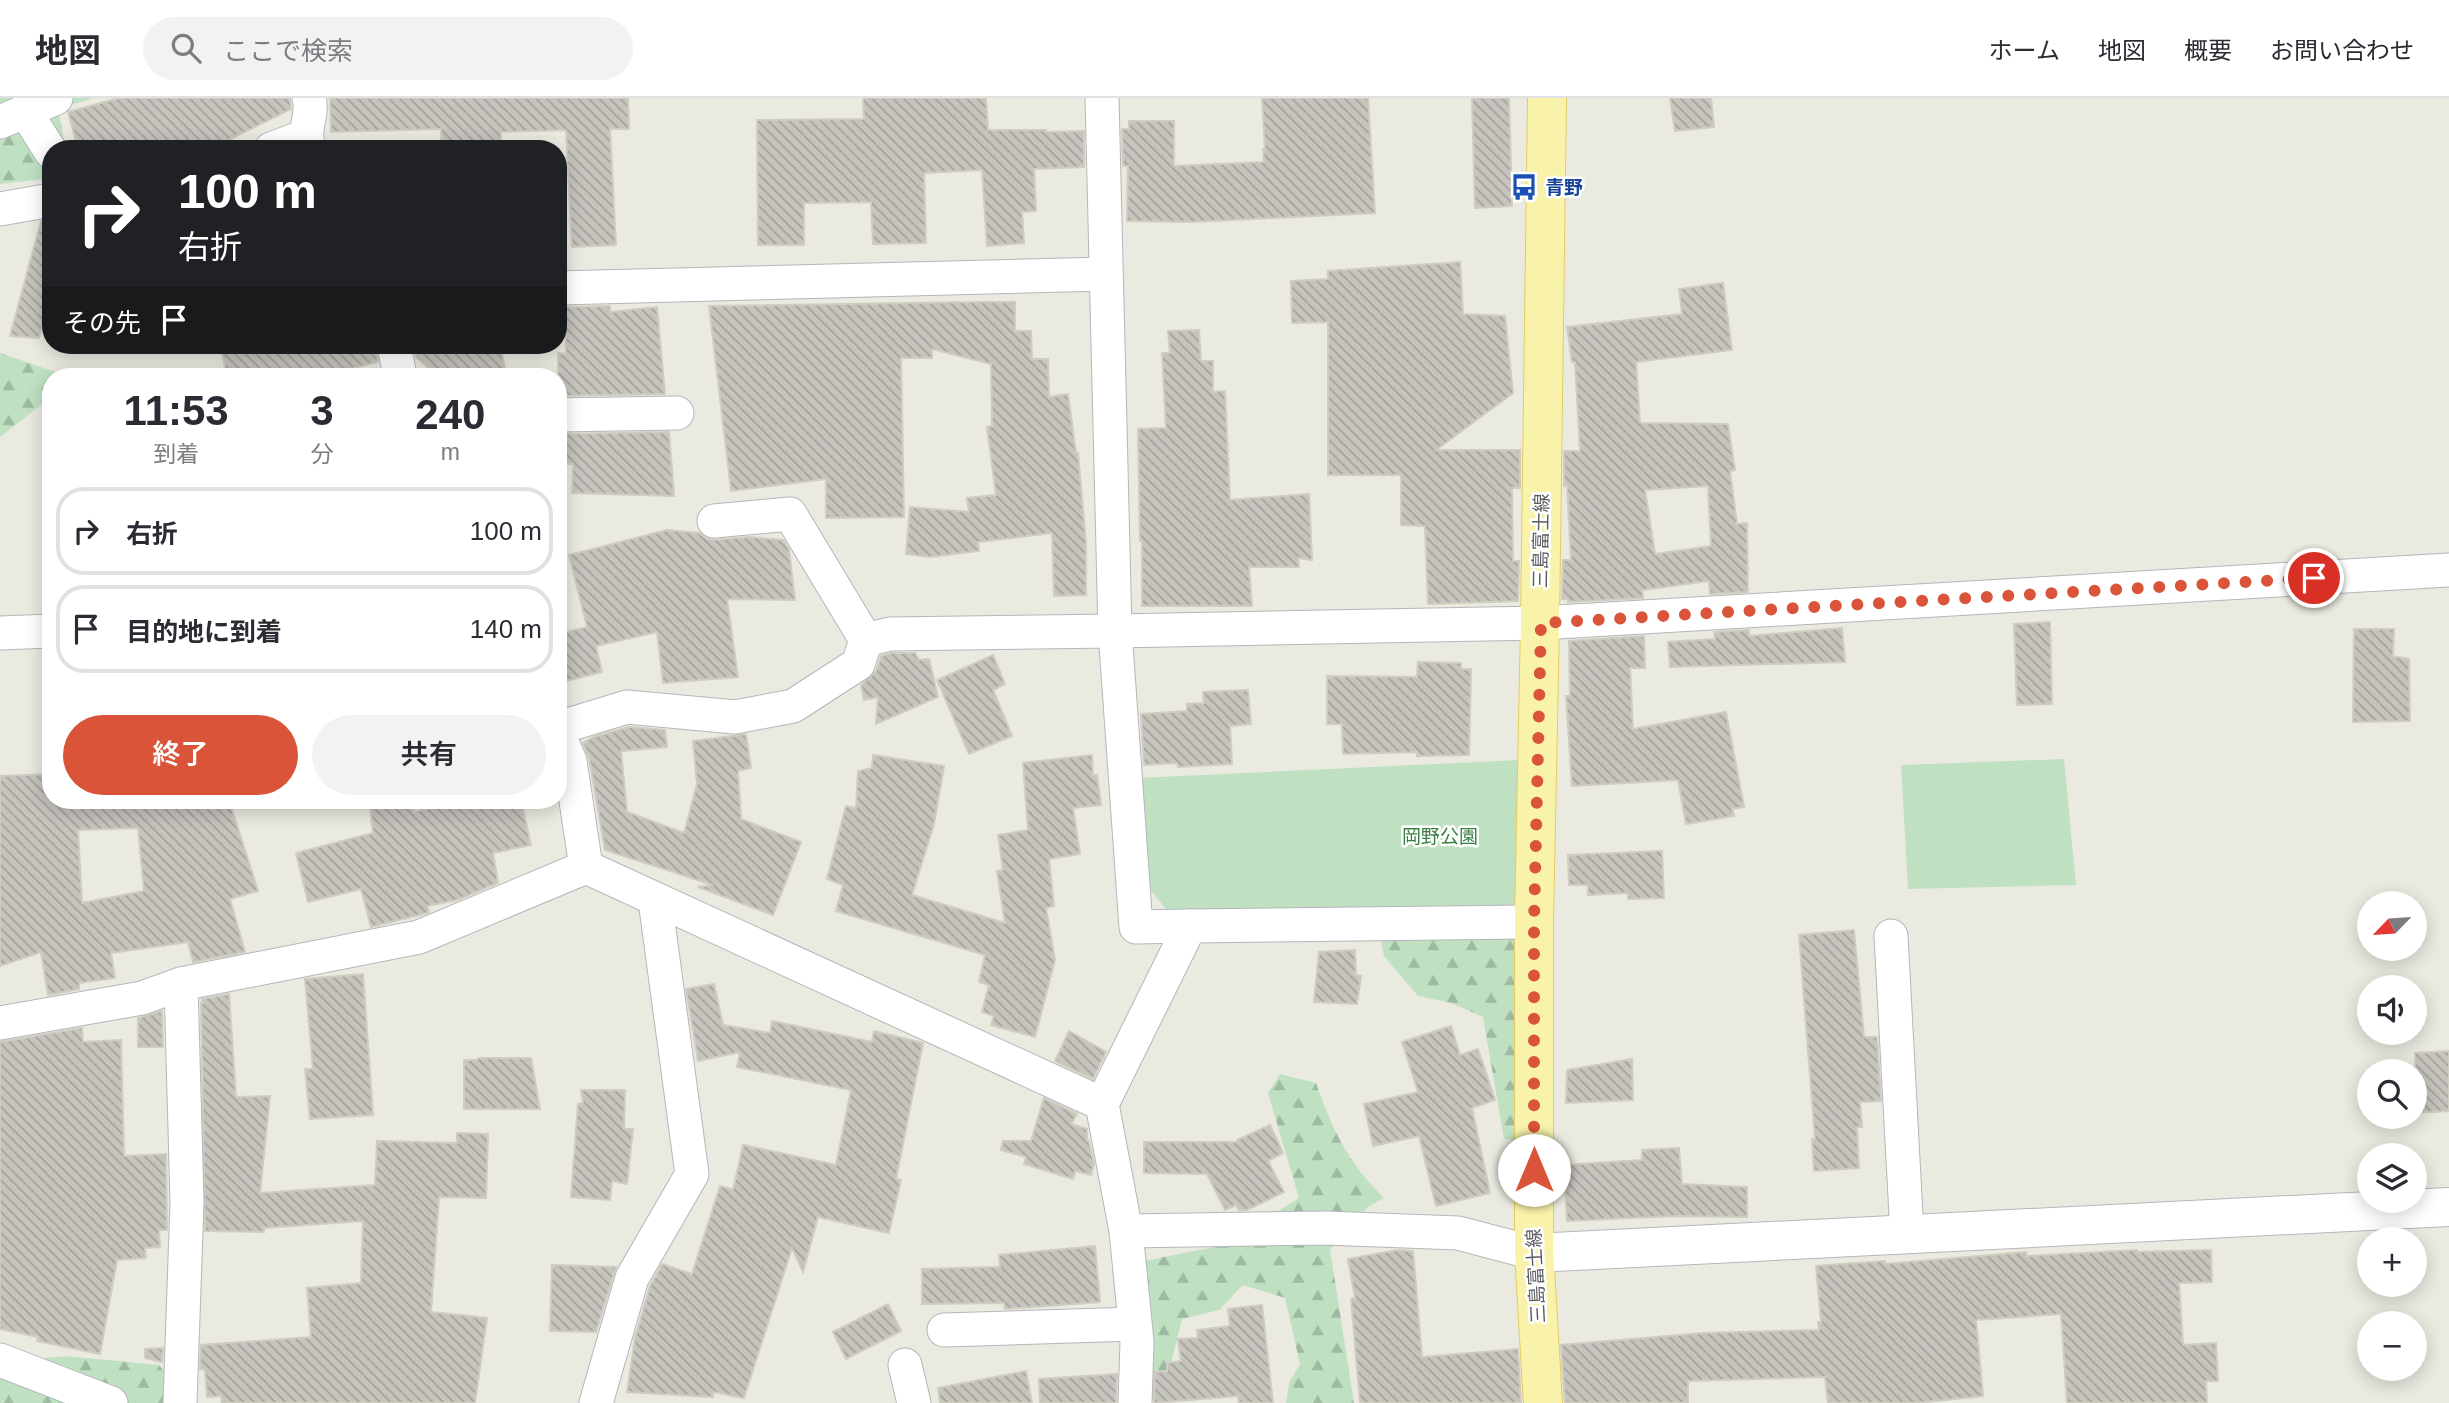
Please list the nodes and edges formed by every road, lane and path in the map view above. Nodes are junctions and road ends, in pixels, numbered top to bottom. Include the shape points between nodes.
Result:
1 (56, 98) edge
2 (309, 98) edge
3 (1102, 98) edge
4 (1547, 98) edge
5 (13, 117) edge
6 (307, 140) edge
7 (42, 144) edge
8 (42, 202) edge
9 (0, 209) edge
10 (1106, 274) junction
11 (567, 288) edge
12 (677, 413) dead end
13 (567, 415) edge
14 (714, 522) dead end
15 (2449, 570) edge
16 (1541, 623) junction
17 (42, 631) edge
18 (1115, 631) junction
19 (0, 633) edge
20 (866, 640) junction
21 (567, 728) edge
22 (567, 754) edge
23 (586, 867) junction
24 (655, 900) junction
25 (1534, 922) junction
26 (1190, 926) junction
27 (1891, 936) dead end
28 (181, 984) junction
29 (0, 1023) edge
30 (1102, 1104) junction
31 (2449, 1207) edge
32 (1126, 1231) junction
33 (1907, 1234) junction
34 (1534, 1253) junction
35 (1135, 1324) junction
36 (944, 1330) dead end
37 (0, 1360) edge
38 (905, 1365) dead end
39 (111, 1403) edge
40 (180, 1403) edge
41 (596, 1403) edge
42 (914, 1403) edge
43 (1135, 1403) edge
44 (1544, 1403) edge

1 - 5 street
2 - 6 street
3 - 10 street
4 - 16 main road, 三島富士線
5 - 7 street
8 - 9 street
10 - 11 street
10 - 18 street
12 - 13 street
14 - 20 street via 790,514
15 - 16 street
16 - 18 street
16 - 25 main road, 三島富士線
17 - 19 street
18 - 20 street via 890,634
18 - 26 street via 1136,927
20 - 21 street via 858,664 793,706 735,717 628,707
22 - 23 street
23 - 24 street
23 - 28 street via 419,937
24 - 30 street
24 - 41 street via 692,1174 632,1278
25 - 26 street
25 - 34 main road, 三島富士線
26 - 30 street
27 - 33 street
28 - 29 street via 142,998
28 - 40 street via 187,1202
30 - 32 street
31 - 33 street
32 - 34 street via 1326,1228 1458,1233
32 - 35 street
33 - 34 street
34 - 44 main road, 三島富士線
35 - 36 street
35 - 43 street
37 - 39 street
38 - 42 street

